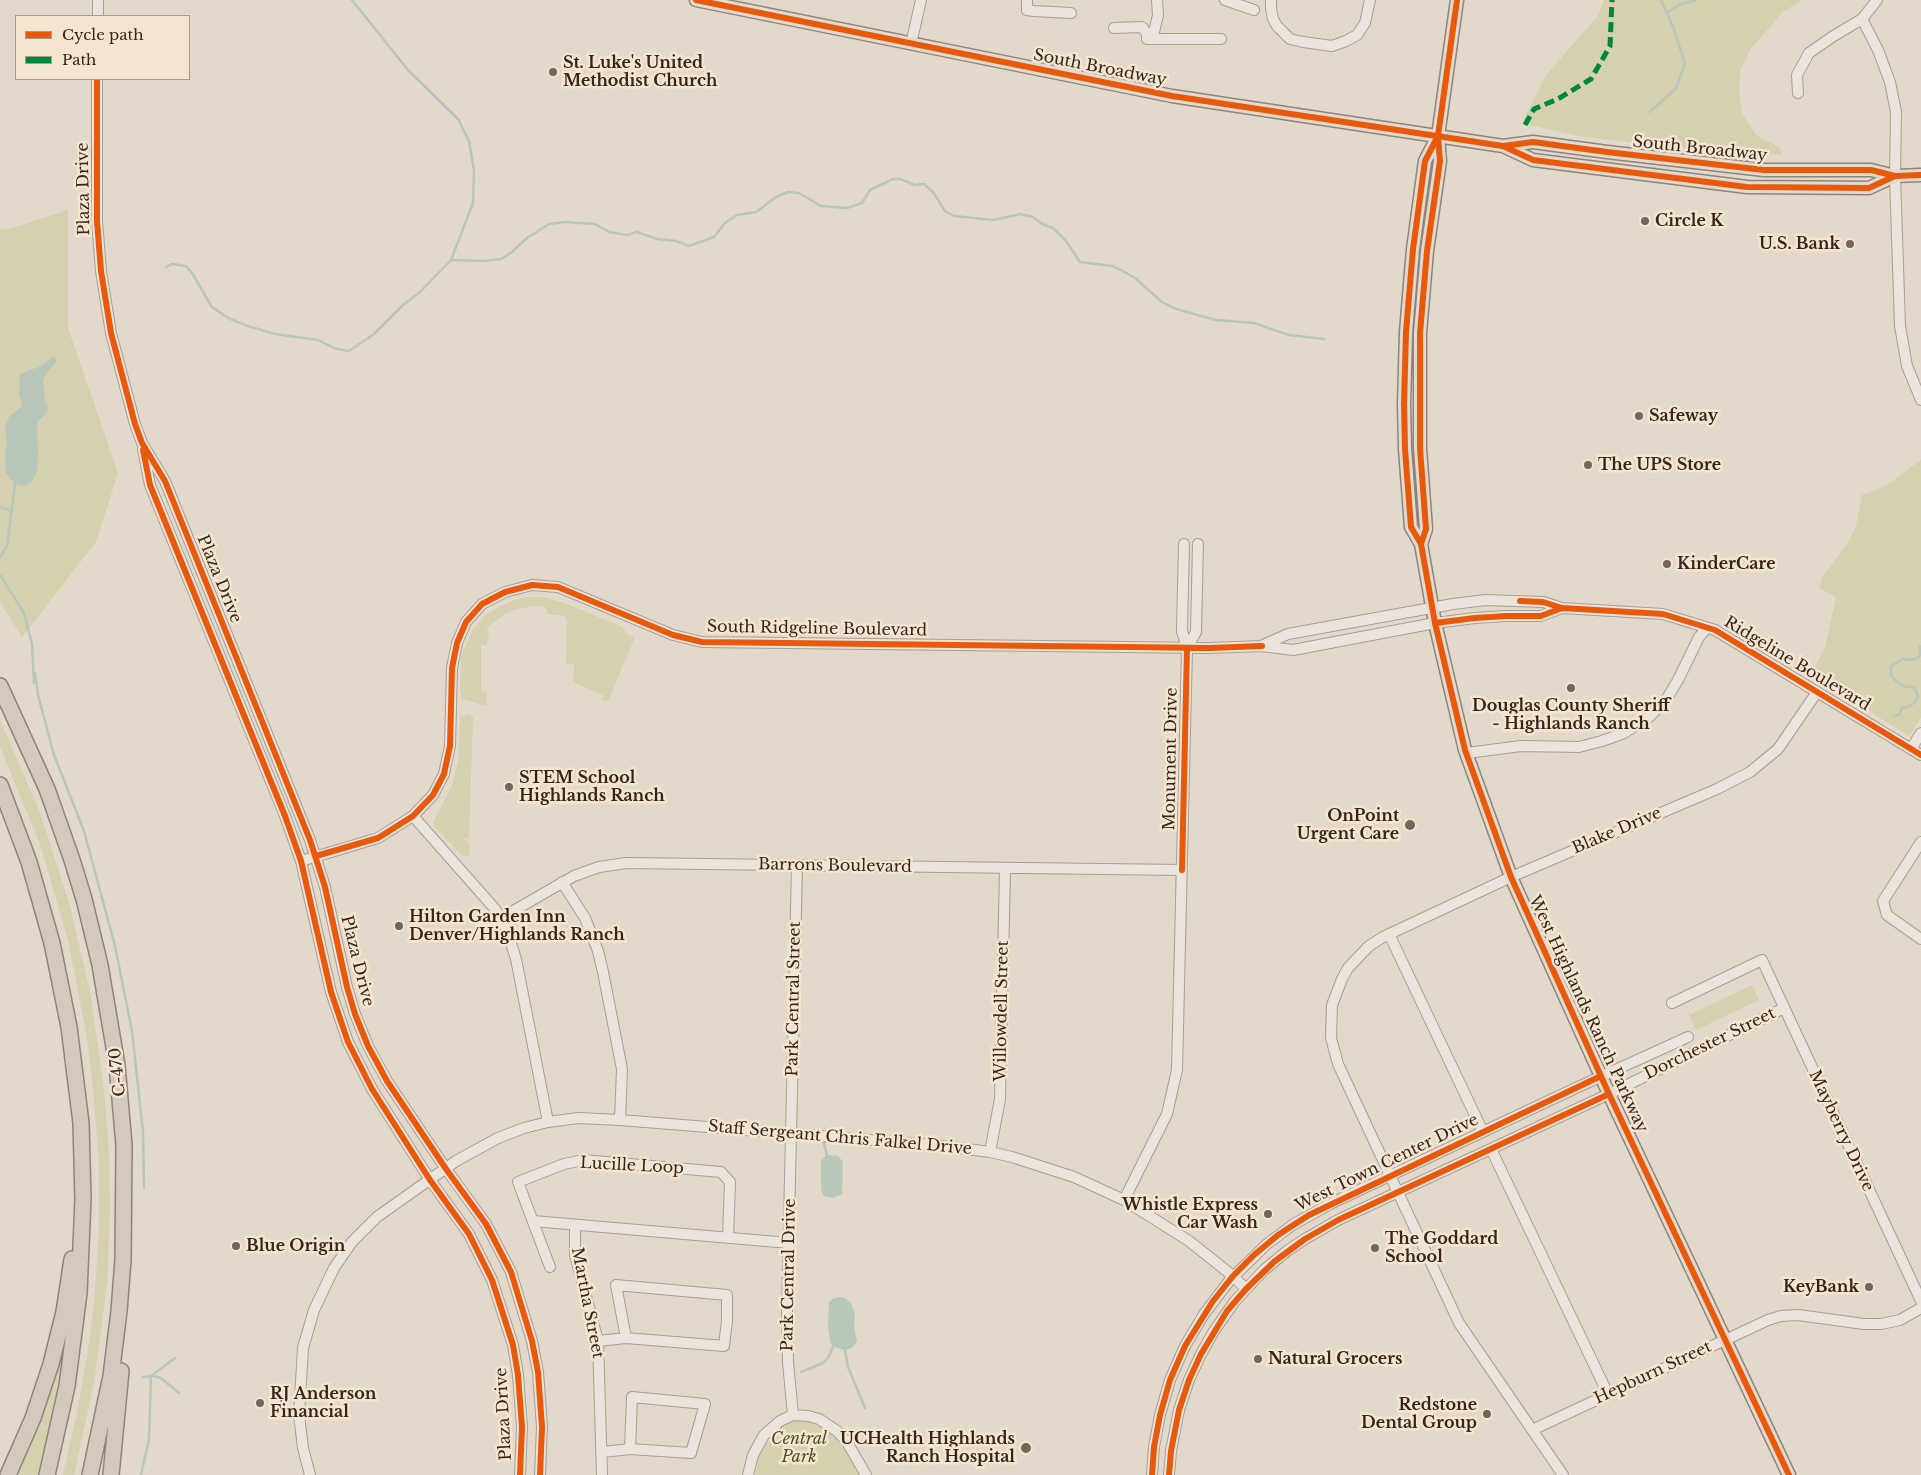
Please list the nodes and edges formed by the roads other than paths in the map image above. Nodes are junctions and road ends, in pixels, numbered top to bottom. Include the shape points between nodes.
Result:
1 (98, 0) edge
2 (696, 0) edge
3 (921, 0) edge
4 (1027, 0) edge
5 (1157, 0) edge
6 (1225, 0) edge
7 (1271, 0) edge
8 (1370, 0) edge
9 (1458, 0) edge
10 (1877, 0) edge
11 (1254, 10) dead end
12 (1071, 13) dead end
13 (98, 15) edge
14 (1862, 19) junction
15 (1114, 28) dead end
16 (1146, 33) junction
17 (1221, 39) dead end
18 (911, 44) junction
19 (97, 80) edge
20 (1798, 93) dead end
21 (1438, 136) junction
22 (1503, 146) junction
23 (1921, 175) edge
24 (1895, 176) junction
25 (1921, 400) edge
26 (142, 443) junction
27 (1184, 544) dead end
28 (1198, 544) dead end
29 (186, 572) junction
30 (1431, 608) junction
31 (1562, 608) junction
32 (1435, 623) junction
33 (225, 628) junction
34 (1707, 628) junction
35 (1262, 646) junction
36 (1187, 648) junction
37 (0, 686) edge
38 (1818, 692) junction
39 (1921, 733) edge
40 (1911, 748) junction
41 (1466, 754) junction
42 (1921, 754) edge
43 (0, 785) edge
44 (412, 816) junction
45 (1921, 842) edge
46 (316, 856) junction
47 (301, 861) junction
48 (797, 865) junction
49 (1005, 868) junction
50 (1182, 870) junction
51 (1511, 877) junction
52 (562, 882) junction
53 (501, 918) junction
54 (1389, 934) junction
55 (1921, 939) edge
56 (1672, 1003) dead end
57 (1784, 1008) junction
58 (1688, 1037) dead end
59 (1601, 1076) junction
60 (1609, 1094) junction
61 (79, 1106) junction
62 (620, 1120) junction
63 (548, 1122) junction
64 (1483, 1132) junction
65 (791, 1134) junction
66 (1491, 1148) junction
67 (990, 1152) junction
68 (446, 1168) junction
69 (1389, 1176) junction
70 (430, 1180) junction
71 (1397, 1192) junction
72 (1124, 1200) junction
73 (533, 1221) junction
74 (575, 1225) junction
75 (728, 1238) junction
76 (789, 1243) junction
77 (123, 1260) junction
78 (550, 1267) dead end
79 (1233, 1276) junction
80 (1246, 1289) junction
81 (1921, 1301) edge
82 (1921, 1308) edge
83 (626, 1338) junction
84 (1724, 1339) junction
85 (598, 1341) junction
86 (1608, 1394) junction
87 (793, 1415) junction
88 (1532, 1430) junction
89 (630, 1449) junction
90 (603, 1452) junction
91 (8, 1475) edge
92 (47, 1475) edge
93 (90, 1475) edge
94 (111, 1475) edge
95 (310, 1475) edge
96 (520, 1475) edge
97 (540, 1475) edge
98 (602, 1475) edge
99 (748, 1475) edge
100 (866, 1475) edge
101 (1152, 1475) edge
102 (1169, 1475) edge
103 (1563, 1475) edge
104 (1789, 1475) edge

1 - 13 street
2 - 18 main road, South Broadway
3 - 18 street
4 - 12 street via 1027,10
5 - 16 street via 1154,32
6 - 11 street
7 - 8 street via 1273,19 1290,38 1332,46 1356,35 1365,22
9 - 21 main road, West Highlands Ranch Parkway
10 - 14 street
14 - 20 street via 1809,54 1798,75
14 - 24 street via 1890,82 1896,112
15 - 16 street
16 - 17 street
18 - 21 main road, South Broadway via 1172,96
19 - 26 street, Plaza Drive via 97,221 101,271 121,377
21 - 22 main road, South Broadway
21 - 30 main road, West Highlands Ranch Parkway via 1440,161 1427,251 1420,333 1420,448 1426,529 1422,544
22 - 24 main road, South Broadway via 1533,142 1764,170 1871,170
22 - 24 main road, South Broadway via 1533,160 1747,187 1869,188
23 - 24 main road, South Broadway
24 - 25 street via 1900,326 1907,366
26 - 29 street, Plaza Drive via 150,485
26 - 33 street, Plaza Drive via 165,480
27 - 36 street, Monument Drive via 1182,631
28 - 36 street, Monument Drive via 1196,632
29 - 33 street via 193,576 213,625 219,630
29 - 47 street, Plaza Drive
30 - 31 street, Ridgeline Boulevard via 1486,600 1543,602
30 - 32 main road, West Highlands Ranch Parkway
30 - 35 street, South Ridgeline Boulevard via 1288,634
31 - 32 street, Ridgeline Boulevard via 1542,616
31 - 34 street, Ridgeline Boulevard via 1663,614
32 - 35 street, South Ridgeline Boulevard via 1293,650
32 - 41 main road, West Highlands Ranch Parkway
33 - 46 street, Plaza Drive
34 - 38 street, Ridgeline Boulevard
34 - 41 street via 1699,637 1669,695 1658,709 1631,728 1602,741 1580,746 1521,746
35 - 36 street, South Ridgeline Boulevard
36 - 44 street, South Ridgeline Boulevard via 702,642 673,635 558,587 532,585 505,592 482,604 466,622 452,668 450,746 444,774 432,795
36 - 50 street, Monument Drive
37 - 77 highway, C-470 via 36,762 62,829 100,965 113,1032 122,1107 125,1166
38 - 40 street, Ridgeline Boulevard
38 - 51 street, Blake Drive via 1778,749 1750,772
39 - 40 street
40 - 42 street, Ridgeline Boulevard
41 - 51 main road, West Highlands Ranch Parkway
43 - 61 highway via 29,862 52,943 70,1027
44 - 46 street, South Ridgeline Boulevard via 378,838
44 - 53 street
45 - 55 street via 1884,901 1887,915
46 - 47 street, South Ridgeline Boulevard
46 - 68 street, Plaza Drive via 348,987 368,1046 387,1081
47 - 70 street, Plaza Drive via 331,992 348,1042 372,1089
48 - 49 street, Barrons Boulevard
48 - 52 street, Barrons Boulevard via 626,863 599,867
48 - 65 street, Park Central Street
49 - 50 street, Barrons Boulevard
49 - 67 street, Willowdell Street via 1000,1091
50 - 72 street, Monument Drive via 1179,1045 1175,1082 1164,1120
51 - 54 street, Blake Drive
51 - 59 main road, West Highlands Ranch Parkway
52 - 53 street, Barrons Boulevard
52 - 62 street via 585,918 598,951 622,1069
53 - 63 street via 516,959
54 - 64 street
54 - 69 street, Blake Drive via 1369,946 1348,968 1332,1005 1330,1025 1330,1038 1338,1064
56 - 57 street, Mayberry Drive via 1762,960
57 - 60 street, Dorchester Street
57 - 81 street, Mayberry Drive
58 - 59 street, Dorchester Street
59 - 60 main road, West Highlands Ranch Parkway
59 - 64 street, West Town Center Drive
60 - 66 street, West Town Center Drive
60 - 84 main road, West Highlands Ranch Parkway
61 - 91 highway via 76,1220 64,1312 40,1398
61 - 92 highway via 83,1163 79,1293 66,1391
62 - 63 street, Staff Sergeant Chris Falkel Drive via 578,1118
62 - 65 street, Staff Sergeant Chris Falkel Drive
63 - 68 street, Staff Sergeant Chris Falkel Drive via 498,1138
64 - 69 street, West Town Center Drive
65 - 67 street, Staff Sergeant Chris Falkel Drive
65 - 76 street, Park Central Drive
66 - 71 street, West Town Center Drive
66 - 86 street
67 - 72 street, Staff Sergeant Chris Falkel Drive via 1048,1168
68 - 70 street, Staff Sergeant Chris Falkel Drive
68 - 97 street, Plaza Drive via 486,1224 511,1272 520,1299 532,1340 540,1390
69 - 71 street, Blake Drive
69 - 79 street, West Town Center Drive via 1294,1224
70 - 95 street, Staff Sergeant Chris Falkel Drive via 377,1217 352,1242 334,1268 314,1310 303,1348 299,1392 300,1434
70 - 96 street, Plaza Drive via 469,1234 489,1272 501,1305 513,1345 520,1392
71 - 80 street, West Town Center Drive via 1305,1239 1274,1261
71 - 88 street, Blake Drive via 1462,1328
72 - 79 street, Staff Sergeant Chris Falkel Drive via 1177,1233
73 - 74 street
73 - 75 street, Lucille Loop via 518,1182 564,1164 583,1160 721,1172 730,1182
73 - 78 street, Lucille Loop
74 - 75 street, Martha Street
74 - 85 street, Martha Street via 576,1255
75 - 76 street, Martha Street
76 - 87 street, Park Central Drive via 788,1362
77 - 93 highway, C-470 via 111,1376
77 - 94 highway via 128,1290
79 - 80 street, Staff Sergeant Chris Falkel Drive
79 - 101 street, West Town Center Drive via 1196,1326 1173,1373 1157,1428
80 - 102 street, West Town Center Drive via 1214,1331 1189,1380 1173,1437
82 - 84 street, Hepburn Street via 1900,1320 1881,1324 1781,1316
83 - 83 street via 724,1346 727,1295 616,1286
83 - 85 street
84 - 86 street, Hepburn Street
84 - 104 main road, West Highlands Ranch Parkway
85 - 90 street, Martha Street
86 - 88 street, Hepburn Street
87 - 99 street via 764,1435 753,1455
87 - 100 street via 819,1419 838,1431
88 - 103 street, Blake Drive
89 - 89 street via 691,1454 705,1404 632,1397
89 - 90 street
90 - 98 street, Martha Street

